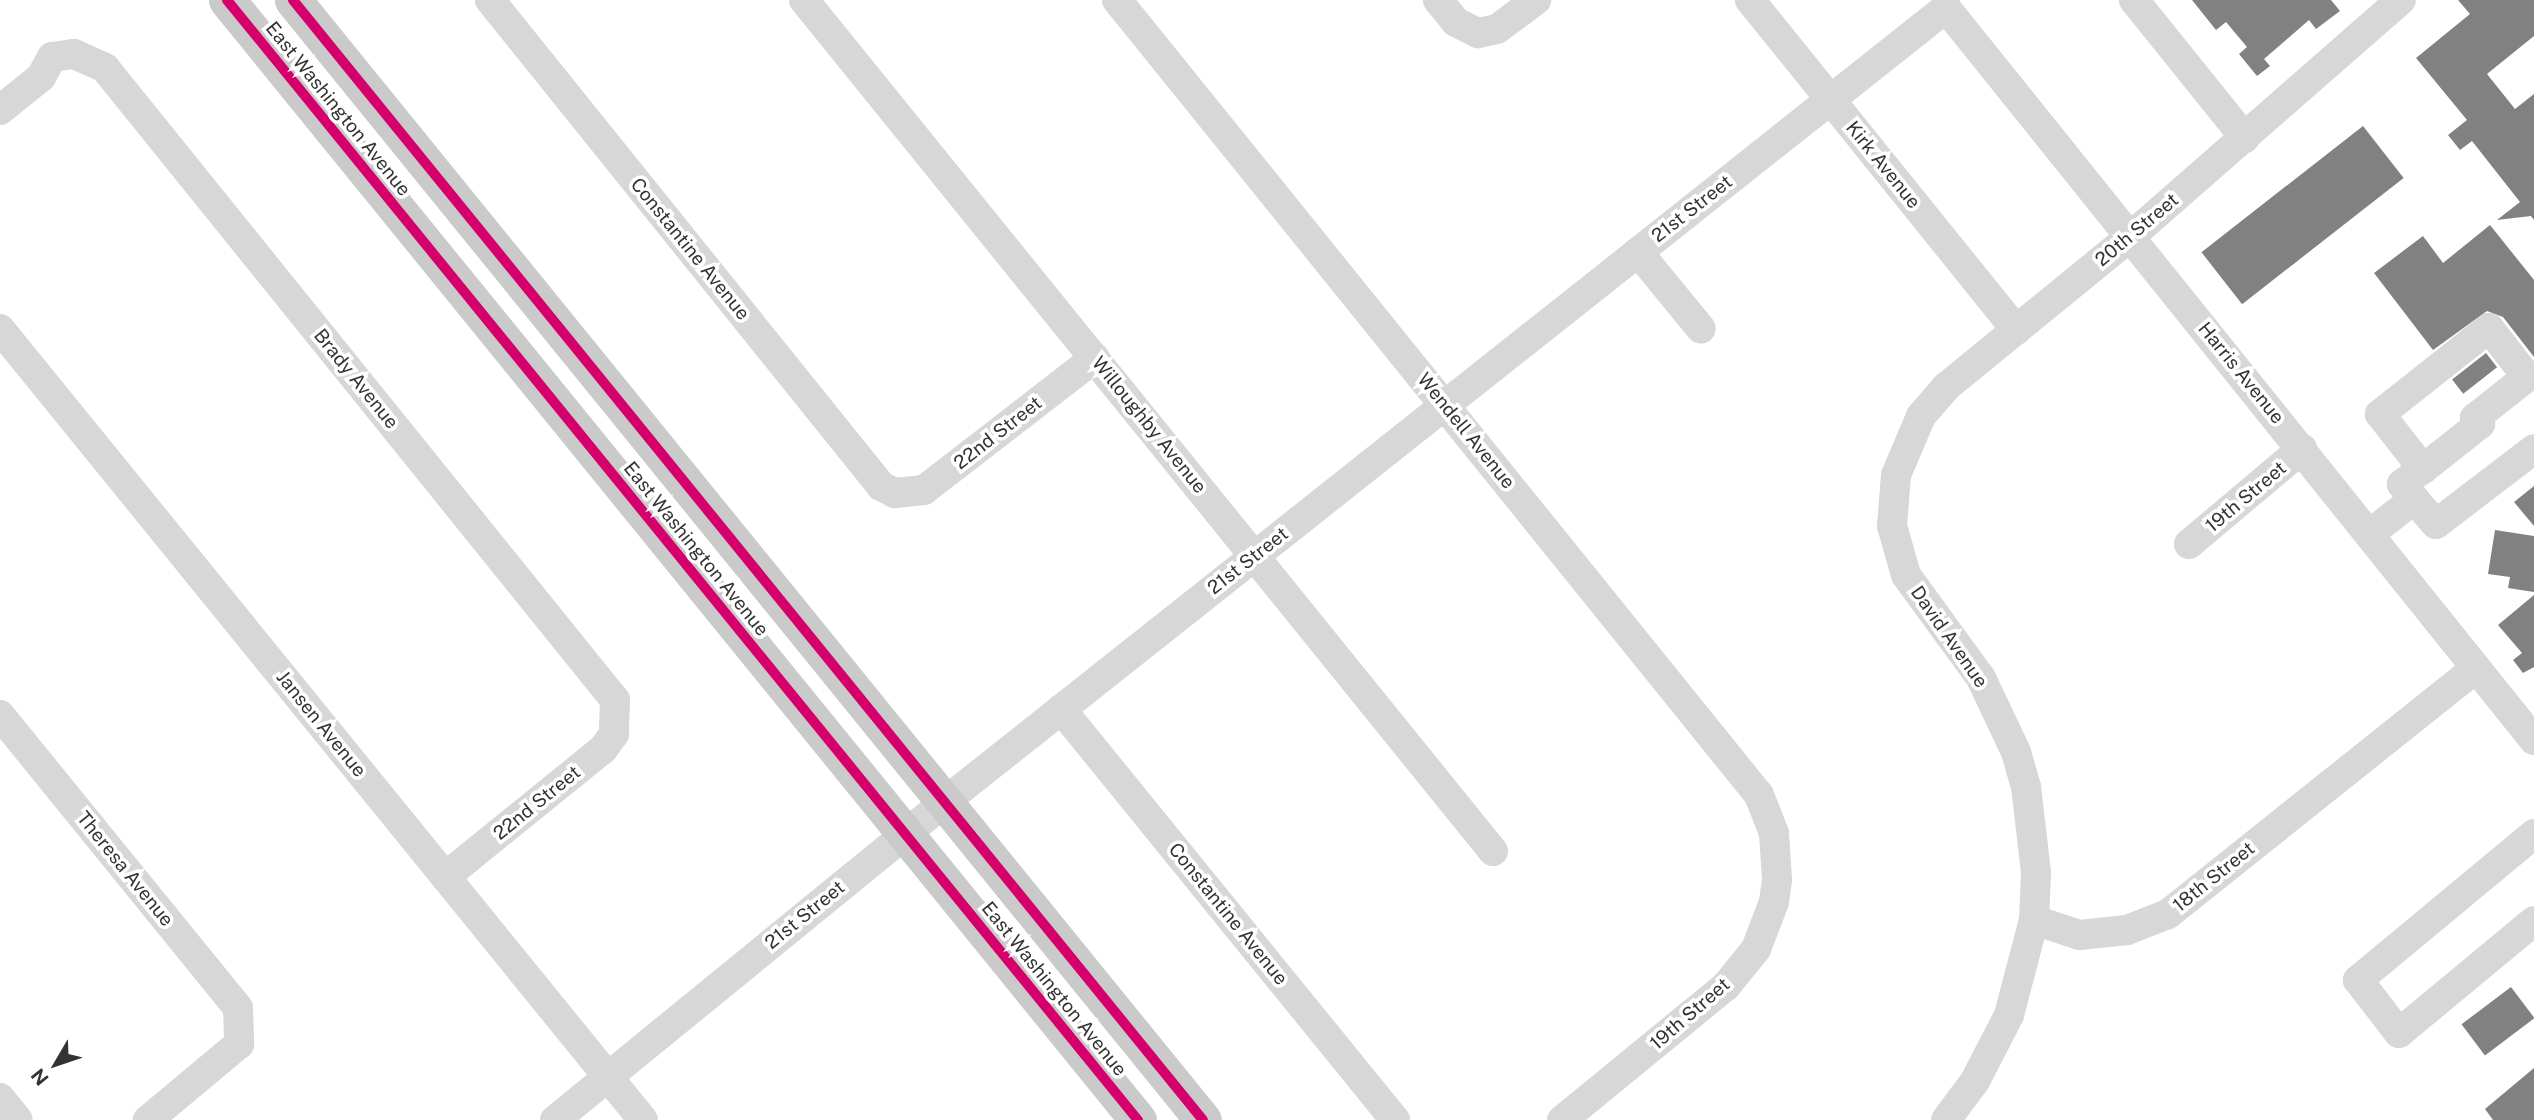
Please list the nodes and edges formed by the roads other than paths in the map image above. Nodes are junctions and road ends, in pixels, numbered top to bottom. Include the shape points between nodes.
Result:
1 (227, 0) edge
2 (293, 0) edge
3 (490, 0) edge
4 (804, 0) edge
5 (1117, 0) edge
6 (1438, 0) edge
7 (1536, 0) edge
8 (1750, 0) edge
9 (2134, 0) edge
10 (2401, 0) edge
11 (1946, 8) joint
12 (1830, 100) junction
13 (0, 110) edge
14 (2245, 138) junction
15 (2130, 237) junction
16 (1638, 252) junction
17 (0, 329) edge
18 (1701, 329) dead end
19 (2016, 330) junction
20 (1095, 358) junction
21 (1444, 405) junction
22 (2302, 449) junction
23 (2534, 449) edge
24 (2423, 469) junction
25 (1896, 475) joint
26 (895, 493) joint
27 (2414, 499) junction
28 (2371, 533) junction
29 (2189, 544) dead end
30 (1254, 556) junction
31 (2476, 668) junction
32 (1061, 709) junction
33 (0, 715) edge
34 (616, 720) joint
35 (2534, 740) edge
36 (924, 818) junction
37 (2534, 834) edge
38 (1493, 850) dead end
39 (445, 877) junction
40 (1777, 880) joint
41 (2034, 920) junction
42 (2534, 921) edge
43 (607, 1077) junction
44 (0, 1098) edge
45 (18, 1120) edge
46 (148, 1120) edge
47 (555, 1120) edge
48 (643, 1120) edge
49 (1139, 1120) edge
50 (1203, 1120) edge
51 (1395, 1120) edge
52 (1562, 1120) edge
53 (1946, 1120) edge

1 - 36 main road, East Washington Avenue via 700,582
2 - 36 main road, East Washington Avenue
3 - 26 street, Constantine Avenue via 881,486
4 - 20 street, Willoughby Avenue
5 - 21 street, Wendell Avenue
6 - 7 street via 1456,22 1478,33 1497,29
8 - 12 street, Kirk Avenue
9 - 14 street
10 - 14 street, 20th Street
11 - 12 street, 21st Street
11 - 15 street, Harris Avenue
12 - 16 street, 21st Street
12 - 19 street, Kirk Avenue
13 - 34 street, Brady Avenue via 41,77 52,57 74,54 105,68 615,700
14 - 15 street, 20th Street
15 - 19 street, 20th Street
15 - 22 street, Harris Avenue
16 - 18 street
16 - 21 street, 21st Street
17 - 39 street, Jansen Avenue
19 - 25 street, 20th Street via 1946,387 1921,416
20 - 26 street, 22nd Street via 925,490
20 - 30 street, Willoughby Avenue
21 - 30 street, 21st Street
21 - 40 street, Wendell Avenue via 1759,795 1774,833
22 - 28 street, Harris Avenue
22 - 29 street, 19th Street
23 - 27 street via 2436,524
24 - 24 street via 2480,424 2475,418 2527,377 2490,328 2380,414
24 - 27 street via 2402,485
25 - 41 street, David Avenue via 1892,526 1906,575 1981,678 2016,751 2026,787 2036,873
27 - 28 street
28 - 31 street, Harris Avenue
30 - 32 street, 21st Street
30 - 38 street, Willoughby Avenue
31 - 35 street, Harris Avenue
31 - 41 street, 18th Street via 2168,914 2127,930 2080,935
32 - 36 street, 21st Street
32 - 51 street, Constantine Avenue
33 - 46 street, Theresa Avenue via 238,1008 239,1044
34 - 39 street, 22nd Street via 603,749
36 - 43 street, 21st Street
36 - 49 main road, East Washington Avenue
36 - 50 main road, East Washington Avenue via 1054,968 1144,1047
37 - 42 street via 2358,980 2399,1033
39 - 43 street, Jansen Avenue
40 - 52 street, 19th Street via 1774,902 1756,949 1726,986
41 - 53 street via 2008,1015 1975,1081
43 - 47 street, 21st Street
43 - 48 street, Jansen Avenue
44 - 45 street

